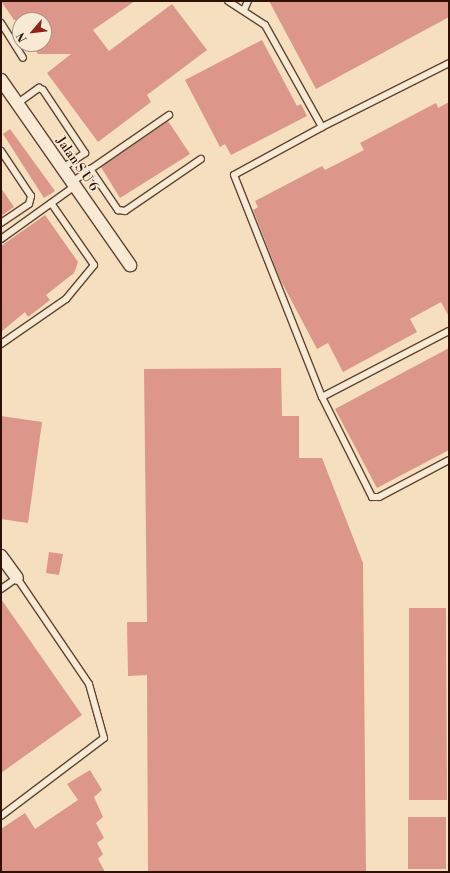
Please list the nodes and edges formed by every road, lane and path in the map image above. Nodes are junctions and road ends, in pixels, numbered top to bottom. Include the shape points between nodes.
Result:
1 (228, 1) edge
2 (248, 1) edge
3 (244, 10) junction
4 (1, 23) edge
5 (23, 58) dead end
6 (449, 63) edge
7 (2, 85) edge
8 (18, 103) junction
9 (169, 115) dead end
10 (322, 127) junction
11 (1, 151) edge
12 (201, 159) dead end
13 (63, 168) junction
14 (90, 169) junction
15 (74, 184) junction
16 (51, 203) junction
17 (1, 223) edge
18 (1, 239) edge
19 (130, 265) dead end
20 (449, 331) edge
21 (1, 344) edge
22 (322, 397) junction
23 (449, 460) edge
24 (1, 556) edge
25 (16, 578) junction
26 (1, 589) edge
27 (1, 816) edge

1 - 3 lane
2 - 3 lane
3 - 10 lane via 265,25 281,48
4 - 5 lane
6 - 10 lane
7 - 8 street, Jalan S U 6
8 - 13 street, Jalan S U 6
8 - 13 lane via 39,88 43,90 85,153
9 - 14 lane
10 - 22 lane via 234,175
11 - 17 lane via 31,196 29,204
12 - 14 lane via 125,211 118,210
13 - 15 street, Jalan S U 6
14 - 15 lane
15 - 16 lane
15 - 19 street, Jalan S U 6
16 - 18 lane
16 - 21 lane via 94,265 66,299
20 - 22 lane
22 - 23 lane via 372,497 379,497
24 - 25 street
25 - 26 lane
25 - 27 lane via 89,684 104,738

